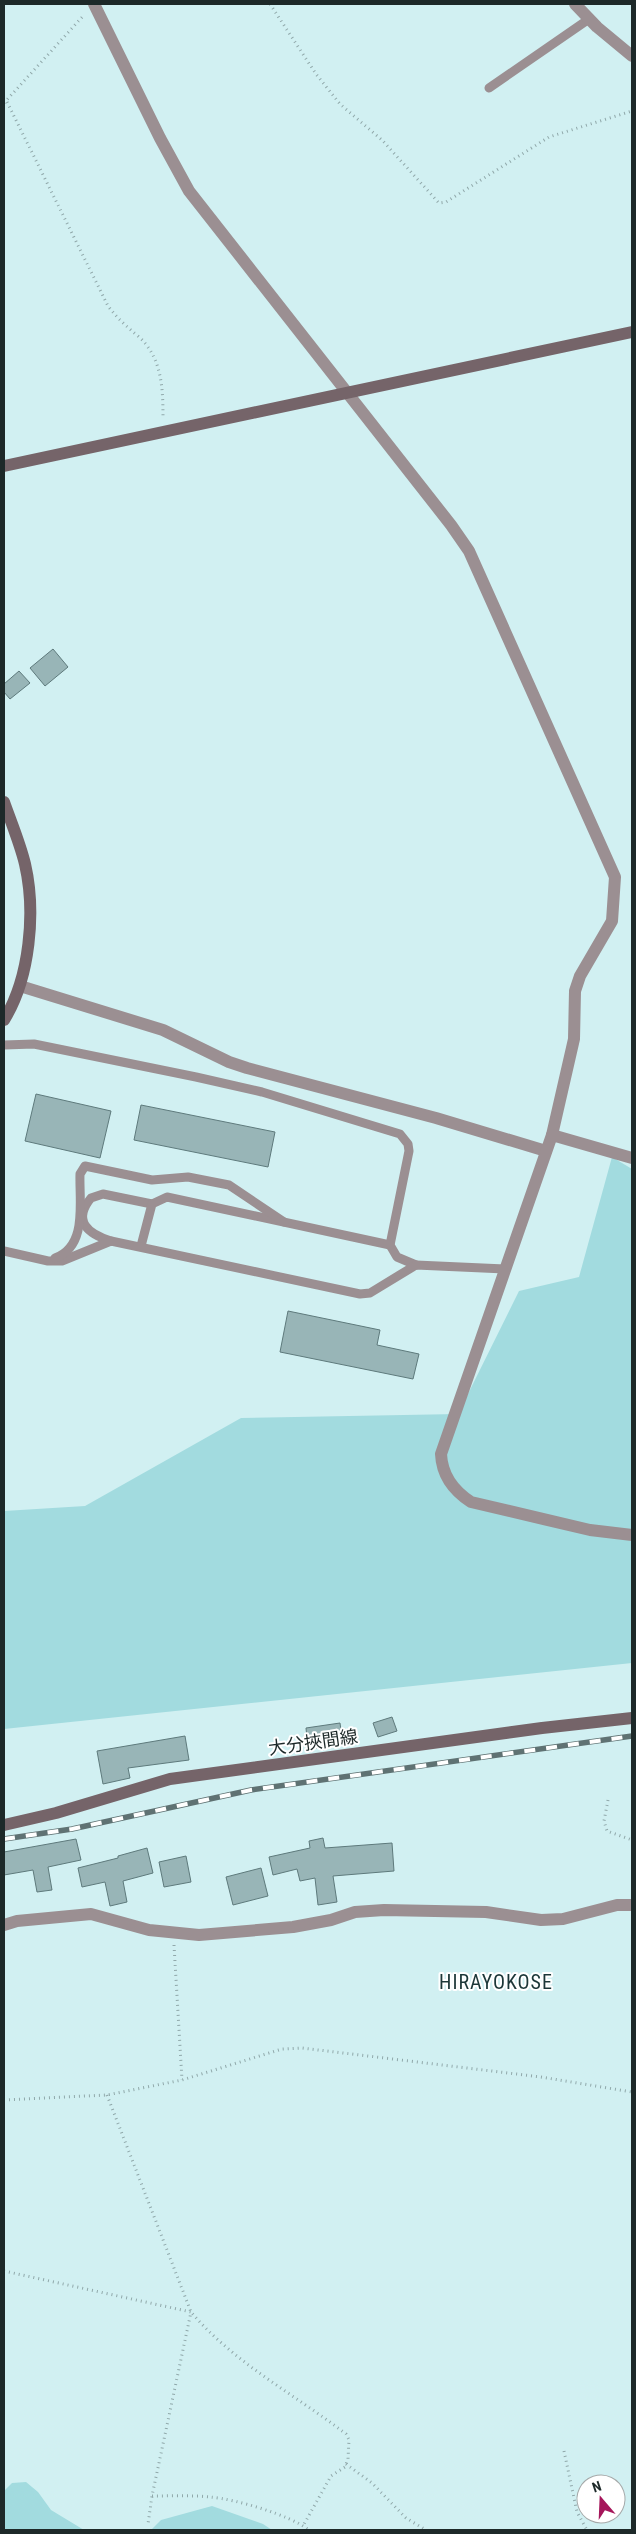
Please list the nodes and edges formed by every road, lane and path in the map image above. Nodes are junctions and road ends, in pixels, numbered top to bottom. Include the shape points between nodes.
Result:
1 (94, 4) edge
2 (270, 4) edge
3 (575, 4) edge
4 (589, 19) junction
5 (632, 56) edge
6 (489, 88) dead end
7 (5, 102) edge
8 (632, 111) edge
9 (632, 332) edge
10 (348, 392) junction
11 (162, 432) junction
12 (4, 466) edge
13 (4, 802) edge
14 (20, 986) junction
15 (4, 1020) edge
16 (4, 1045) edge
17 (552, 1135) junction
18 (546, 1151) junction
19 (632, 1158) edge
20 (152, 1204) junction
21 (284, 1222) junction
22 (111, 1241) junction
23 (390, 1244) junction
24 (141, 1246) junction
25 (4, 1250) edge
26 (48, 1261) junction
27 (416, 1265) junction
28 (505, 1268) junction
29 (632, 1535) edge
30 (632, 1718) edge
31 (608, 1800) dead end
32 (4, 1825) edge
33 (632, 1840) edge
34 (632, 1905) edge
35 (4, 1926) edge
36 (173, 1932) junction
37 (182, 2080) junction
38 (632, 2092) edge
39 (107, 2095) junction
40 (4, 2100) edge
41 (4, 2271) edge
42 (191, 2312) junction
43 (564, 2451) dead end
44 (346, 2464) junction
45 (152, 2496) junction
46 (148, 2524) dead end
47 (303, 2526) junction
48 (308, 2530) edge
49 (426, 2530) edge
50 (587, 2530) edge

1 - 7 path
1 - 10 street via 189,191
2 - 8 path via 340,104 382,140 438,203 446,202 549,137
3 - 4 street
4 - 5 street
4 - 6 lane
7 - 11 path via 108,306 118,320 146,344 161,374
9 - 10 street
10 - 11 street
10 - 17 street via 469,551 615,877 612,921 580,976 575,991 574,1039
11 - 12 street
13 - 14 street via 25,863 29,888 30,915
14 - 15 street
14 - 18 street via 164,1030 247,1068
16 - 23 lane via 34,1044 196,1077 262,1092 400,1134 409,1151
17 - 18 street
17 - 19 street
18 - 28 street
20 - 21 lane via 167,1197
20 - 22 lane via 103,1194 91,1198 84,1210 85,1225 94,1236
20 - 24 lane
21 - 23 lane
21 - 26 lane via 229,1185 188,1177 152,1180 85,1166 80,1174 76,1241 68,1252
22 - 24 lane
22 - 26 lane via 62,1261
23 - 27 lane via 397,1257
24 - 27 lane via 360,1294 370,1293
25 - 26 lane
27 - 28 lane
28 - 29 street via 441,1454 443,1472 471,1502 590,1530
30 - 32 street, 大分挾間線 via 170,1779
31 - 33 path via 604,1821 607,1831
34 - 36 street via 617,1905 563,1919 541,1920 493,1912 384,1910 355,1912 293,1927 199,1935
35 - 36 street via 17,1921 91,1914 149,1930
36 - 37 path
37 - 38 path via 282,2049 302,2048
37 - 39 path
39 - 40 path
39 - 42 path
41 - 42 path
42 - 44 path via 229,2350 346,2434
42 - 45 path
43 - 50 path via 577,2512
44 - 47 path via 332,2476
44 - 49 path via 372,2483 406,2518
45 - 46 path
45 - 47 path via 212,2497 268,2511
47 - 48 path

